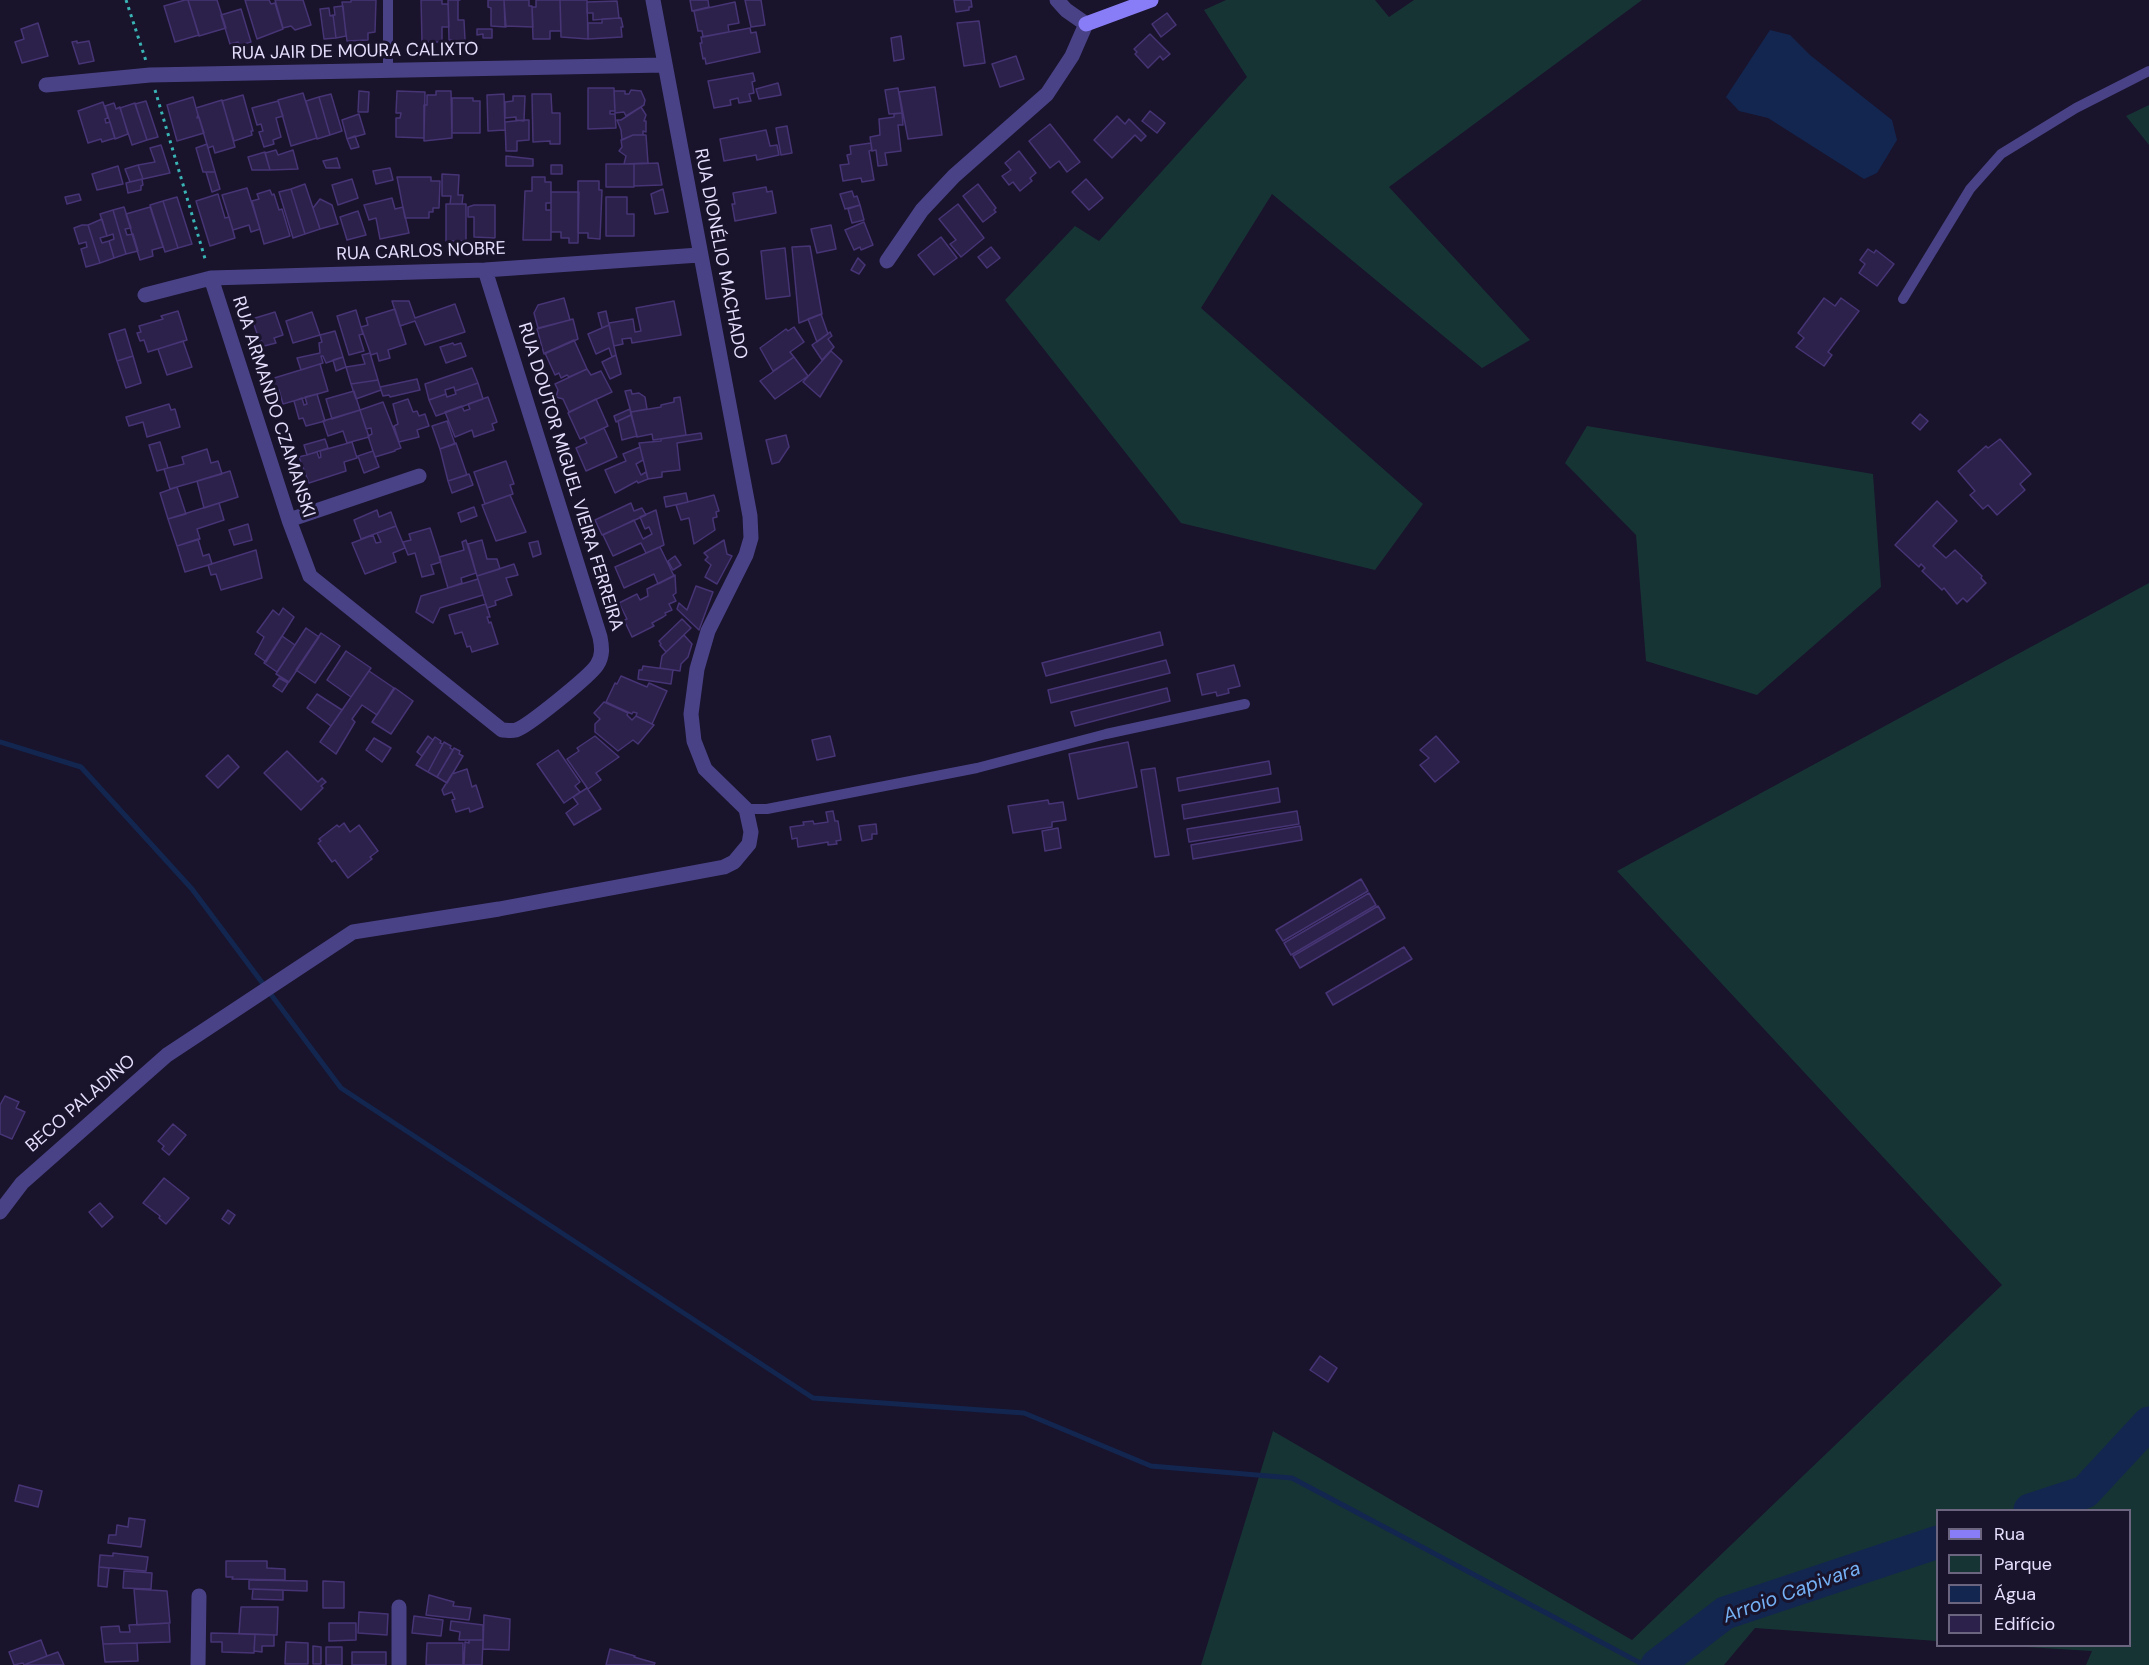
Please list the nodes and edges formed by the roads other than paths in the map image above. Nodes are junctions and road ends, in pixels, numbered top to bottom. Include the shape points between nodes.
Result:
1 (388, 0) edge
2 (653, 0) edge
3 (1057, 0) edge
4 (1151, 0) edge
5 (1086, 24) junction
6 (664, 65) junction
7 (388, 71) junction
8 (2149, 71) edge
9 (46, 85) dead end
10 (699, 255) junction
11 (887, 261) dead end
12 (485, 270) junction
13 (211, 278) junction
14 (146, 295) dead end
15 (1903, 299) dead end
16 (419, 476) dead end
17 (289, 520) junction
18 (1245, 704) dead end
19 (516, 730) joint
20 (746, 809) junction
21 (0, 1212) edge
22 (198, 1596) dead end
23 (399, 1607) dead end
24 (198, 1665) edge
25 (399, 1665) edge

1 - 7 lane
2 - 6 street, RUA DIONÉLIO MACHADO
3 - 5 street
4 - 5 street
5 - 11 street via 1072,57 1047,94 954,176 922,210
6 - 7 street, RUA JAIR DE MOURA CALIXTO
6 - 10 street, RUA DIONÉLIO MACHADO
7 - 9 street, RUA JAIR DE MOURA CALIXTO via 150,75
8 - 15 lane via 2076,108 2001,154 1970,189
10 - 12 street, RUA CARLOS NOBRE
10 - 20 street, RUA DIONÉLIO MACHADO via 751,538 708,631 697,669 691,714 694,741 705,769
12 - 13 street, RUA CARLOS NOBRE
12 - 19 street, RUA DOUTOR MIGUEL VIEIRA FERREIRA via 602,647 591,671
13 - 14 street, RUA CARLOS NOBRE
13 - 17 street, RUA ARMANDO CZAMANSKI
16 - 17 street
17 - 19 street, RUA ARMANDO CZAMANSKI via 310,576 501,730
18 - 20 lane via 1106,734 978,768 767,809
20 - 21 street, BECO PALADINO via 751,832 749,844 734,862 724,867 353,932 166,1055 22,1183
22 - 24 street
23 - 25 street

